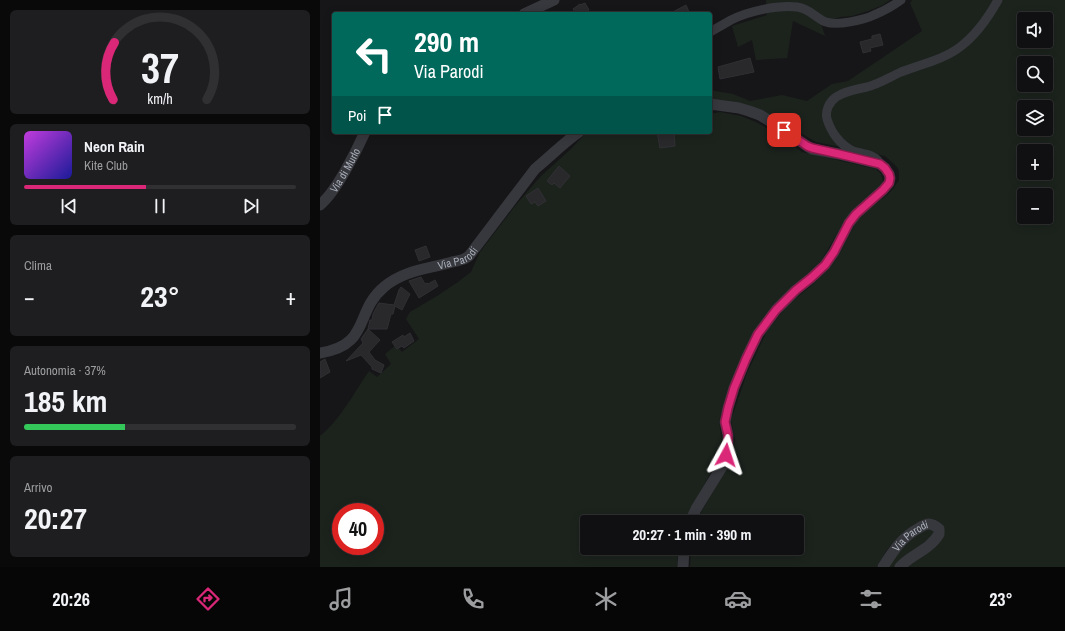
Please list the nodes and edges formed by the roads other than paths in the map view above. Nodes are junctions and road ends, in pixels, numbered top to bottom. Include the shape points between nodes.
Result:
1 (554, 0) edge
2 (901, 0) edge
3 (998, 0) edge
4 (528, 12) edge
5 (712, 31) edge
6 (712, 104) edge
7 (364, 134) edge
8 (576, 134) edge
9 (880, 164) junction
10 (320, 205) edge
11 (320, 353) edge
12 (693, 515) edge
13 (684, 555) edge
14 (683, 567) edge
15 (883, 567) edge
16 (900, 567) edge

1 - 4 street
2 - 5 street via 874,16 844,23 826,22 806,9 796,7 766,9 732,20
3 - 9 street via 981,27 960,47 946,56 868,87 849,91 830,103 826,116 838,140 853,150 876,158
6 - 9 street via 749,110 812,148
7 - 10 street, Via di Murlo via 332,192
8 - 11 street, Via Parodi via 535,169 469,256 444,265 412,271 392,280 374,296 352,339 338,349
9 - 12 street via 889,174 889,183 856,214 825,265 776,310 758,334 728,408 725,422 728,445 723,465
13 - 14 street
15 - 16 street, Via Parodi via 895,548 910,533 925,525 934,525 939,531 938,537

